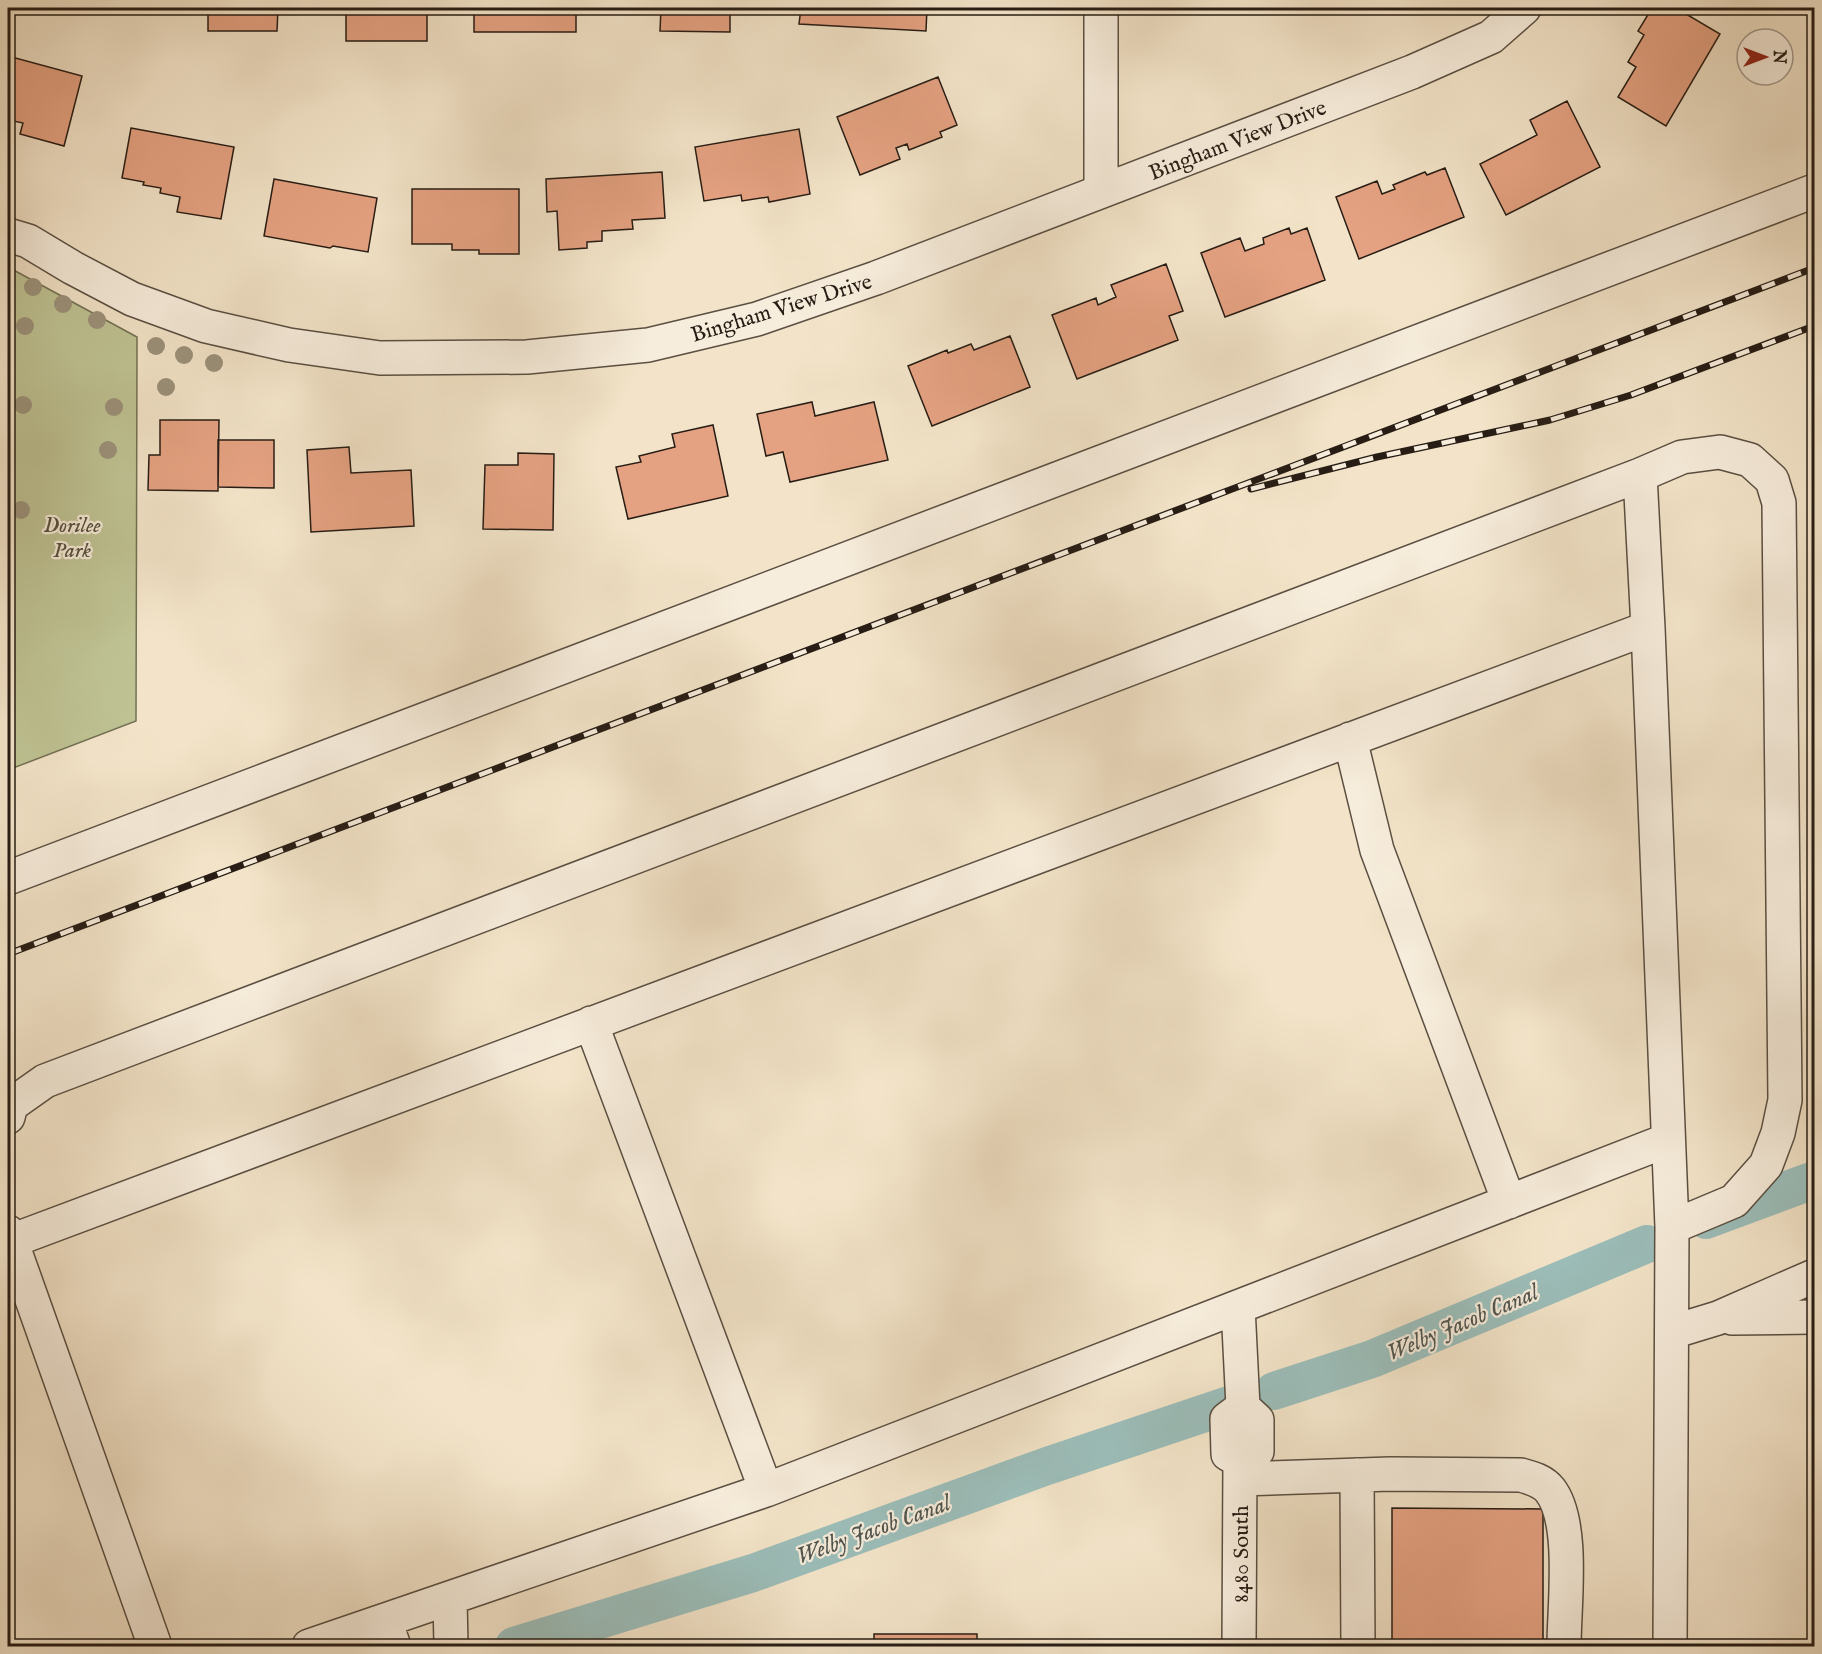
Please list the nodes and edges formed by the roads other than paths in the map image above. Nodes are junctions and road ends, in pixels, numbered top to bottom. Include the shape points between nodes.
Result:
1 (1101, 8) edge
2 (1524, 8) edge
3 (1101, 191) junction
4 (1815, 191) edge
5 (8, 235) edge
6 (1640, 475) junction
7 (1648, 628) junction
8 (1350, 739) junction
9 (8, 878) edge
10 (591, 1023) junction
11 (8, 1118) edge
12 (1668, 1140) junction
13 (1509, 1202) junction
14 (1672, 1227) junction
15 (9, 1237) edge
16 (1815, 1276) edge
17 (1239, 1307) junction
18 (1815, 1317) edge
19 (1718, 1318) junction
20 (1672, 1332) junction
21 (1240, 1470) junction
22 (1357, 1475) junction
23 (766, 1491) junction
24 (450, 1599) junction
25 (389, 1634) edge
26 (322, 1642) edge
27 (154, 1647) edge
28 (451, 1647) edge
29 (1239, 1647) edge
30 (1358, 1647) edge
31 (1564, 1647) edge
32 (1670, 1647) edge

1 - 3 street
2 - 3 street, Bingham View Drive via 1491,37 1412,72
3 - 5 street, Bingham View Drive via 876,278 757,319 648,345 527,357 380,358 289,345 206,326 132,299 28,241
4 - 9 street
6 - 7 street
6 - 11 street via 45,1081 11,1105
6 - 14 street via 1682,457 1720,452 1750,460 1772,480 1779,503 1785,1100 1766,1166 1734,1201
7 - 8 street
7 - 12 street
8 - 10 street
8 - 13 street via 1377,850
10 - 15 street
10 - 23 street
12 - 13 street
12 - 14 street
13 - 17 street
14 - 20 street
15 - 27 street
16 - 19 street
17 - 21 street via 1243,1407 1257,1420 1257,1451
17 - 23 street
18 - 19 street
19 - 20 street
20 - 32 street
21 - 22 street
21 - 29 street, 8480 South
22 - 30 street
22 - 31 street via 1521,1475 1549,1488 1557,1501 1566,1535
23 - 24 street
24 - 25 street
24 - 28 street
25 - 26 street

